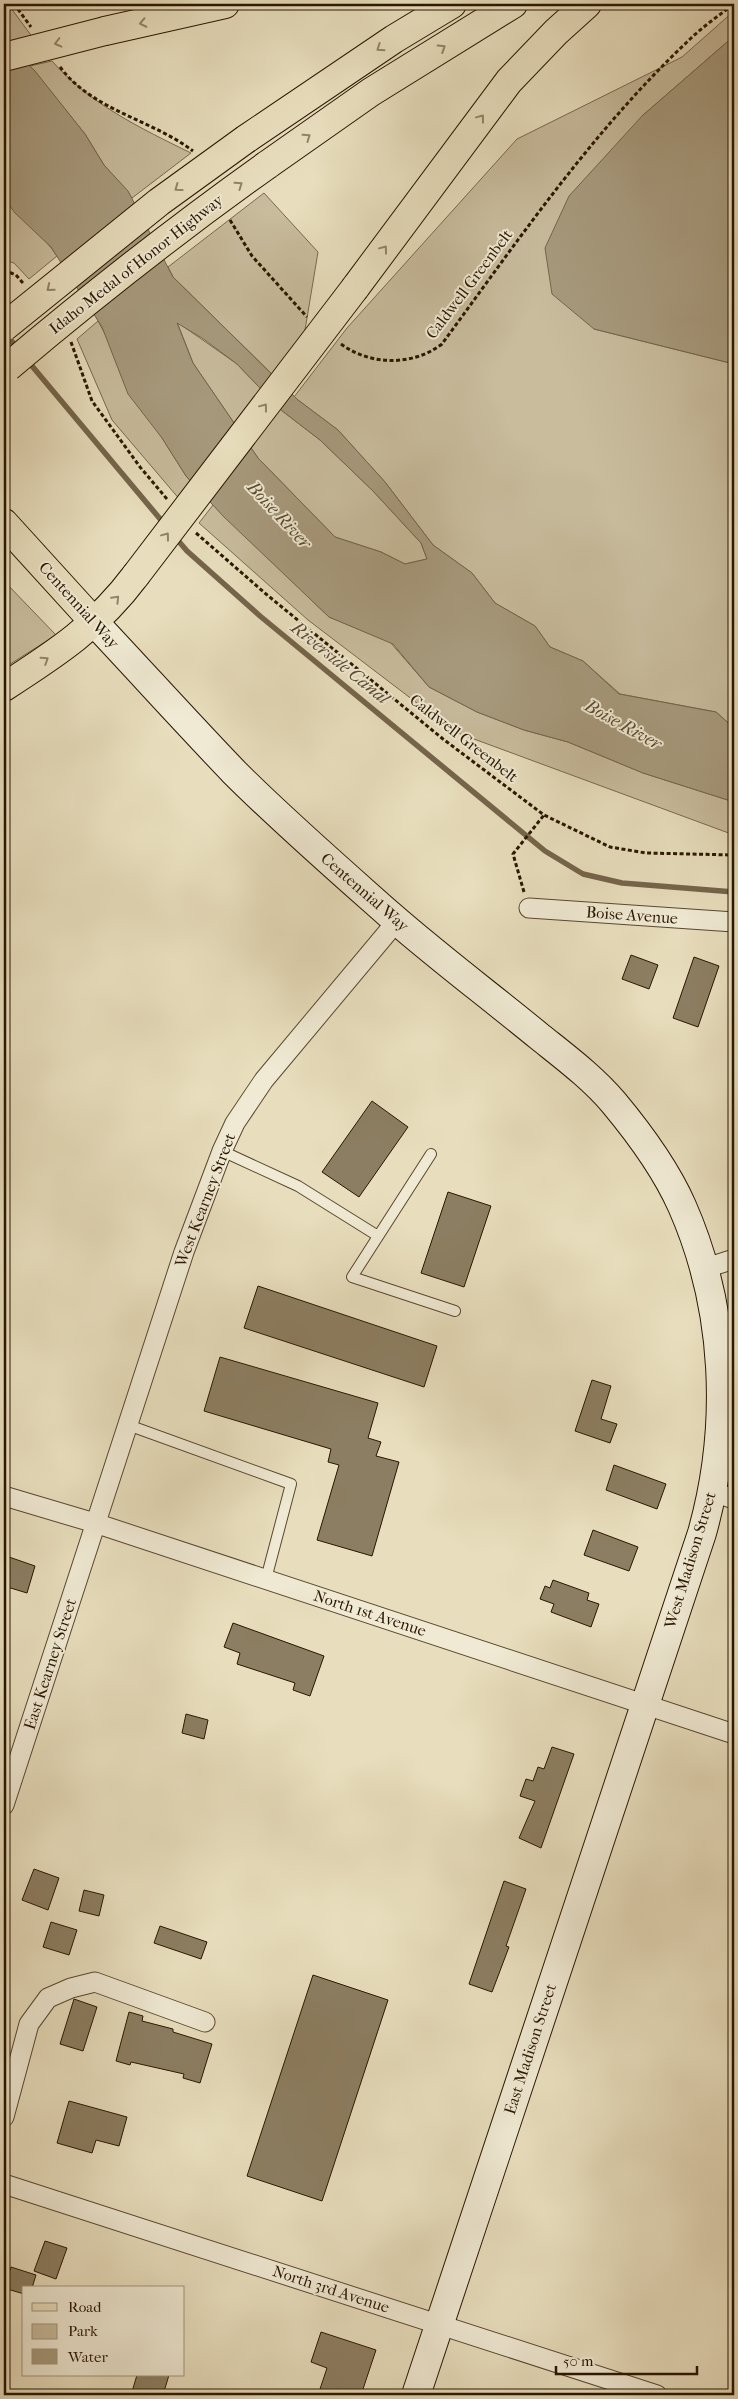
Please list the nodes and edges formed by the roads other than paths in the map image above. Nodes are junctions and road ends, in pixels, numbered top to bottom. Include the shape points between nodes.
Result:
1 (225, 4) edge
2 (452, 4) edge
3 (514, 4) edge
4 (587, 4) edge
5 (4, 57) edge
6 (4, 327) edge
7 (6, 369) edge
8 (4, 523) edge
9 (94, 622) junction
10 (4, 687) edge
11 (529, 908) road end
12 (397, 921) junction
13 (734, 922) edge
14 (222, 1151) junction
15 (431, 1154) dead end
16 (378, 1236) junction
17 (734, 1259) edge
18 (703, 1269) junction
19 (455, 1311) dead end
20 (128, 1425) junction
21 (4, 1496) edge
22 (724, 1496) edge
23 (95, 1524) junction
24 (266, 1579) junction
25 (644, 1703) junction
26 (734, 1734) edge
27 (4, 1805) edge
28 (205, 2022) dead end
29 (4, 2117) edge
30 (4, 2184) edge
31 (440, 2324) junction
32 (416, 2395) edge
33 (657, 2395) edge

1 -> 5 main road, bridge
2 -> 6 main road, Idaho Medal of Honor Highway, bridge via 394,39 246,139 159,202
7 -> 3 main road, Idaho Medal of Honor Highway, bridge via 183,225 371,92
9 -> 4 main road, bridge via 122,593 509,80
8 - 9 main road, Centennial Way
10 -> 9 main road via 68,645
9 - 12 main road, Centennial Way via 236,773
11 - 13 street, Boise Avenue
12 - 14 street, West Kearney Street via 264,1080 235,1123
12 - 18 main road, Centennial Way via 569,1061 613,1102 651,1154 681,1205
14 - 16 lane via 298,1186
14 - 20 street, West Kearney Street via 184,1252
15 - 16 lane
16 - 19 lane via 352,1277
17 - 18 street
18 - 22 main road, West Madison Street via 715,1321 721,1373
20 - 23 street, West Kearney Street
20 - 24 lane via 291,1484
21 - 23 street, North 1st Avenue
22 - 25 main road, West Madison Street via 702,1533
23 - 24 street, North 1st Avenue
23 - 27 street, East Kearney Street
24 - 25 street, North 1st Avenue
25 - 26 street, North 1st Avenue
25 - 31 main road, East Madison Street
28 - 29 street via 95,1982 48,1998 29,2024
30 - 31 street, North 3rd Avenue
31 - 32 main road, East Madison Street
31 - 33 street, North 3rd Avenue

